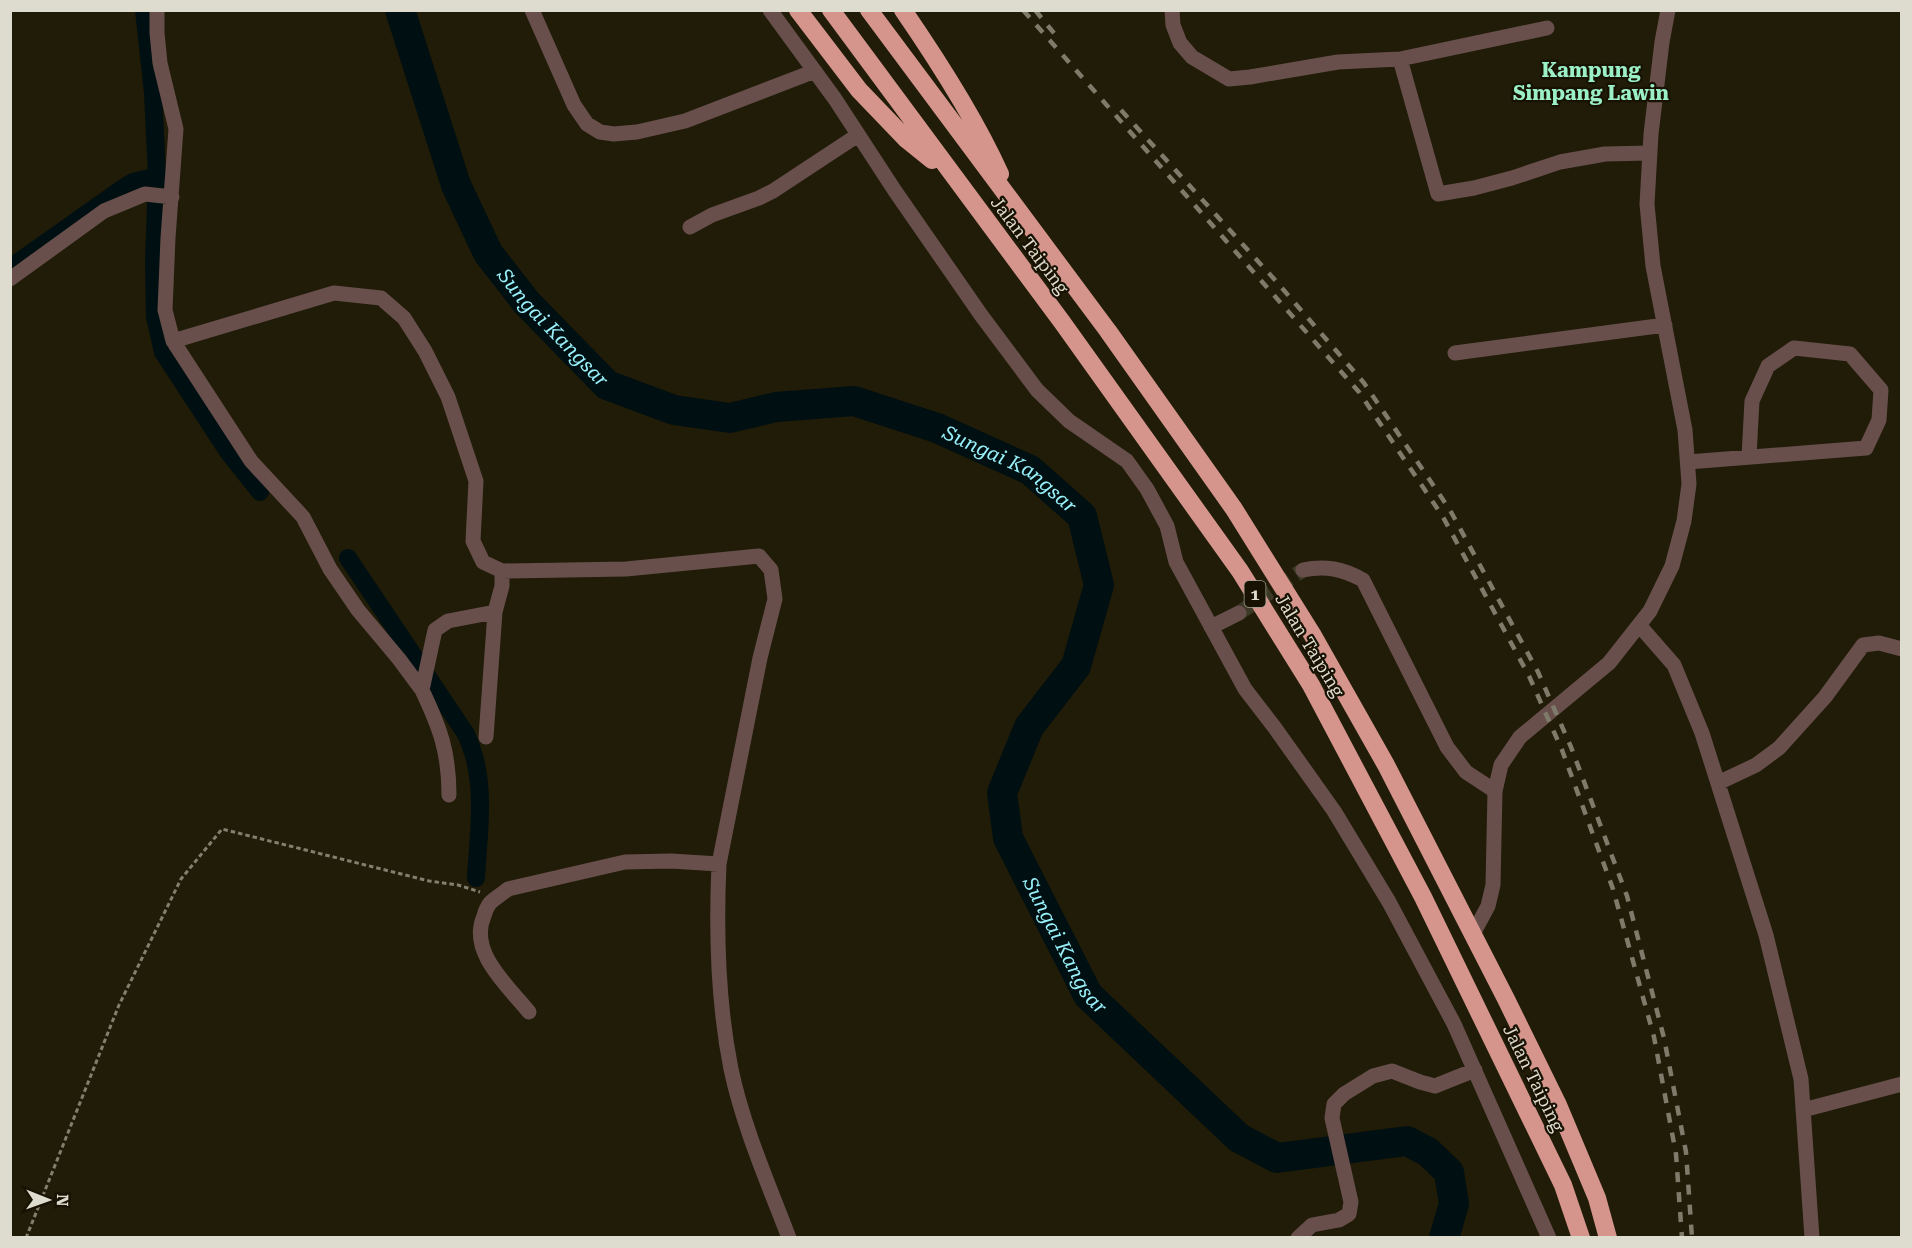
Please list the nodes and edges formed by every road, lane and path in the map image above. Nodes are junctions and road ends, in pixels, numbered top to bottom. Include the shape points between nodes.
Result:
1 (157, 10) edge
2 (532, 10) edge
3 (770, 10) edge
4 (798, 10) edge
5 (831, 10) edge
6 (869, 10) edge
7 (903, 10) edge
8 (1172, 10) edge
9 (1668, 10) edge
10 (1547, 28) dead end
11 (1400, 59) junction
12 (814, 71) junction
13 (858, 135) junction
14 (1650, 153) junction
15 (956, 181) junction
16 (169, 196) junction
17 (1012, 203) junction
18 (690, 227) dead end
19 (10, 279) edge
20 (1665, 325) junction
21 (173, 341) junction
22 (1455, 353) dead end
23 (1749, 456) junction
24 (1688, 462) junction
25 (1303, 570) tunnel mouth
26 (502, 571) junction
27 (495, 612) junction
28 (1239, 613) tunnel mouth
29 (1639, 625) junction
30 (1210, 627) junction
31 (1902, 649) edge
32 (422, 685) junction
33 (486, 737) dead end
34 (1718, 783) junction
35 (1495, 791) junction
36 (449, 795) dead end
37 (719, 864) junction
38 (497, 897) junction
39 (1473, 934) junction
40 (529, 1012) dead end
41 (1475, 1070) junction
42 (1902, 1084) edge
43 (1803, 1110) junction
44 (26, 1238) edge
45 (789, 1238) edge
46 (1298, 1238) edge
47 (1549, 1238) edge
48 (1581, 1238) edge
49 (1608, 1238) edge
50 (1812, 1238) edge

1 - 16 street via 160,63 176,129
2 - 12 street via 574,105 587,124 600,132 637,132 685,121
3 - 12 street
4 - 15 highway via 860,90 906,139
5 - 15 highway, Jalan Taiping / 1
6 - 17 highway, Jalan Taiping / 1
7 - 17 highway via 967,110
8 - 11 street via 1180,43 1192,57 1229,79 1338,62
9 - 14 street
10 - 11 street
11 - 14 street via 1438,194 1474,188 1560,162 1605,154
12 - 13 street
13 - 18 street via 772,191
13 - 30 street via 1037,390 1069,421 1127,461 1167,526 1176,562
14 - 20 street via 1647,204 1653,266
15 - 48 highway, Jalan Taiping / 1 via 1240,571 1311,685 1444,940 1563,1185
16 - 19 street via 145,194 104,212
16 - 21 street via 165,310
17 - 39 highway, Jalan Taiping / 1 via 1240,519 1318,644 1386,765
20 - 22 street
20 - 24 street
21 - 26 street via 334,293 381,297 404,318 448,397 476,481 473,541 483,562
21 - 32 street via 251,461 303,517 330,569 358,610
23 - 23 street via 1866,448 1879,420 1881,390 1850,354 1794,348 1768,366 1752,401
23 - 24 street
24 - 29 street via 1684,521 1672,566
25 - 35 street via 1336,569 1363,580 1447,747 1466,772
26 - 27 street
26 - 37 street via 626,569 759,556 771,570 775,599
27 - 32 street via 448,621 435,630
27 - 33 street
28 - 30 street
29 - 34 street via 1674,665
29 - 35 street via 1608,663 1520,737 1501,765
30 - 41 street via 1245,689 1334,811 1389,902
31 - 34 street via 1879,643 1863,645 1825,697 1779,748 1756,765
32 - 36 street via 445,745
34 - 43 street via 1766,935 1801,1079
35 - 39 street via 1493,885 1488,906
37 - 38 street via 625,862 508,889
37 - 45 street via 722,1010 731,1071
38 - 40 street via 488,904 481,921 481,943 492,968
38 - 44 path via 222,829 181,879 119,1005
39 - 49 highway, Jalan Taiping / 1 via 1558,1105 1597,1198
41 - 46 street via 1435,1086 1392,1071 1373,1076 1344,1094 1334,1104 1332,1118 1351,1202 1349,1214 1340,1220 1312,1225
41 - 47 street
42 - 43 street
43 - 50 street

